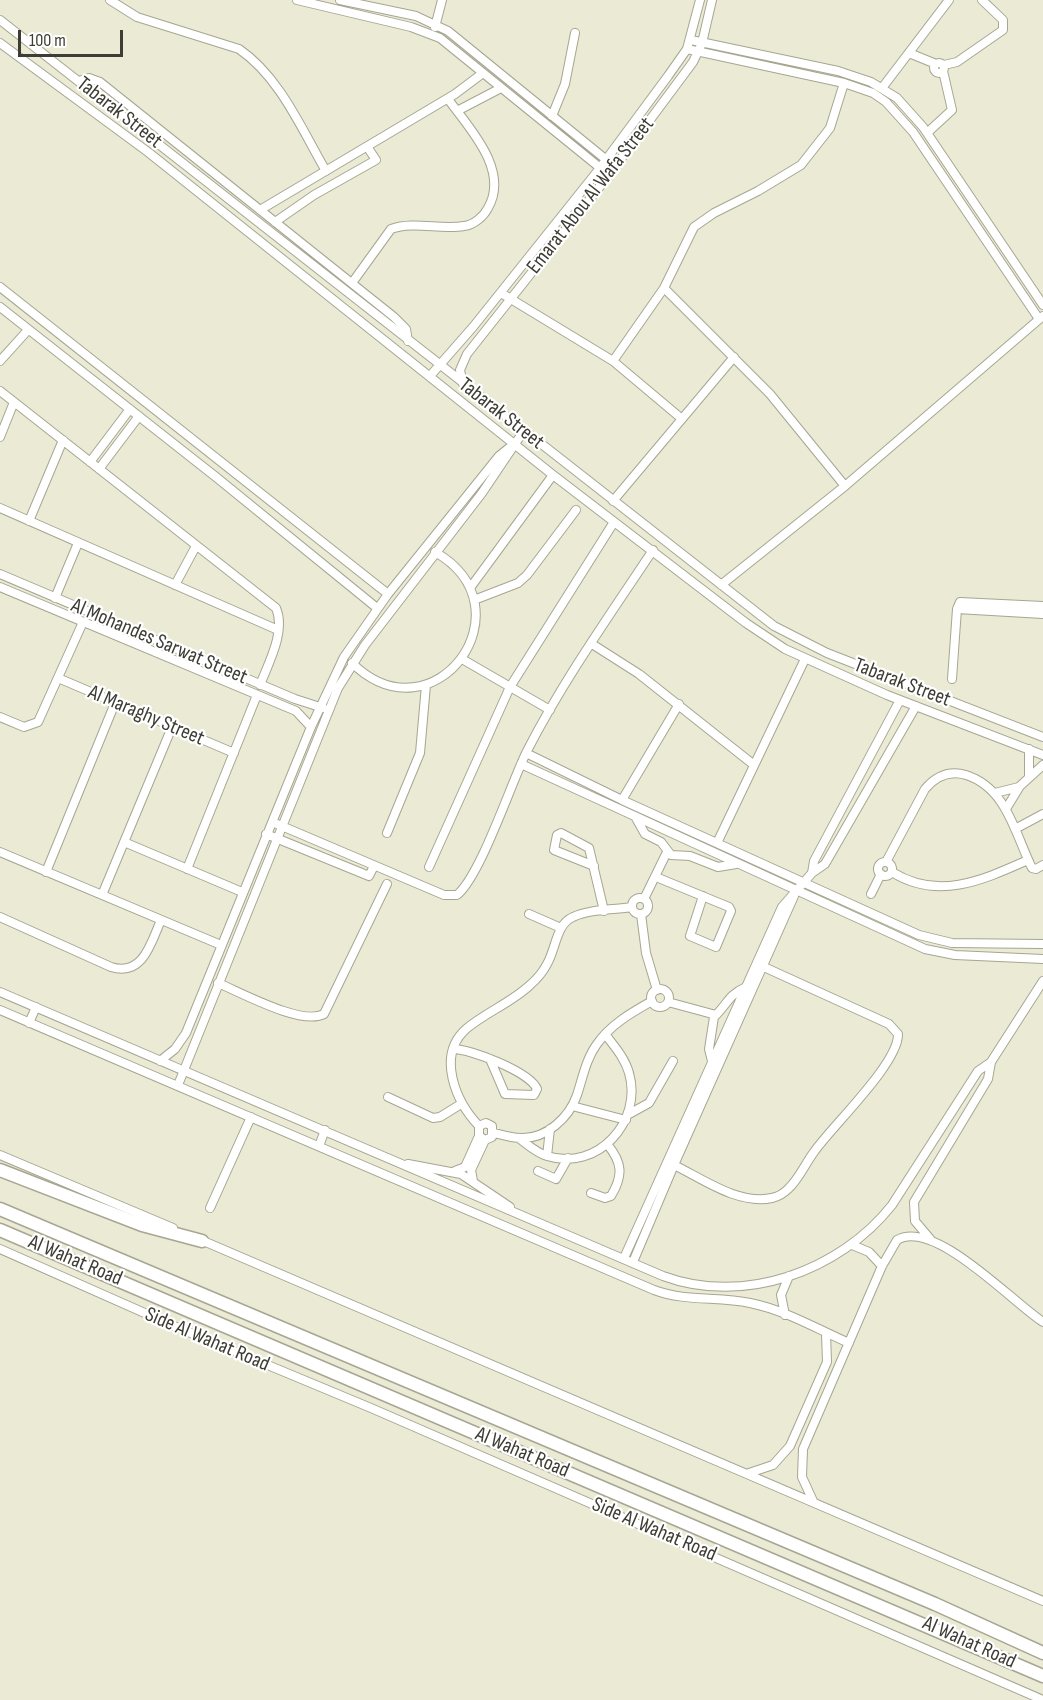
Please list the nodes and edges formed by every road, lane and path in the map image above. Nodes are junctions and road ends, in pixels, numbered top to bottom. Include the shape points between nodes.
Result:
1 (110, 0) edge
2 (297, 0) edge
3 (340, 0) edge
4 (442, 0) edge
5 (700, 0) edge
6 (712, 0) edge
7 (949, 0) edge
8 (982, 0) edge
9 (0, 20) edge
10 (436, 24) junction
11 (575, 33) dead end
12 (433, 35) junction
13 (691, 40) junction
14 (702, 43) junction
15 (0, 44) edge
16 (725, 47) junction
17 (687, 49) junction
18 (699, 51) junction
19 (909, 53) junction
20 (723, 56) junction
21 (941, 67) junction
22 (483, 73) junction
23 (78, 81) junction
24 (844, 83) junction
25 (501, 88) junction
26 (882, 88) junction
27 (448, 99) junction
28 (457, 111) junction
29 (552, 116) junction
30 (917, 119) junction
31 (909, 126) junction
32 (927, 133) junction
33 (369, 147) junction
34 (350, 159) junction
35 (606, 160) junction
36 (615, 167) junction
37 (600, 168) junction
38 (326, 171) junction
39 (356, 171) junction
40 (609, 175) junction
41 (260, 210) junction
42 (275, 222) junction
43 (352, 283) junction
44 (0, 287) edge
45 (664, 288) junction
46 (501, 293) junction
47 (511, 299) junction
48 (1043, 305) edge
49 (0, 307) edge
50 (1041, 318) edge
51 (28, 330) junction
52 (408, 341) junction
53 (72, 344) junction
54 (62, 356) junction
55 (734, 357) junction
56 (0, 361) edge
57 (613, 361) junction
58 (440, 365) junction
59 (430, 376) junction
60 (464, 385) junction
61 (0, 391) edge
62 (14, 402) junction
63 (130, 409) junction
64 (139, 416) junction
65 (682, 419) junction
66 (523, 432) junction
67 (0, 437) edge
68 (63, 440) junction
69 (515, 443) junction
70 (90, 462) junction
71 (99, 469) junction
72 (553, 475) junction
73 (593, 486) junction
74 (845, 486) junction
75 (584, 499) junction
76 (613, 501) junction
77 (0, 508) edge
78 (576, 510) dead end
79 (29, 521) junction
80 (614, 522) junction
81 (78, 543) junction
82 (196, 546) junction
83 (653, 550) junction
84 (435, 552) junction
85 (0, 574) edge
86 (175, 585) junction
87 (721, 585) junction
88 (0, 586) edge
89 (470, 588) junction
90 (388, 594) junction
91 (55, 598) junction
92 (474, 600) junction
93 (73, 605) junction
94 (1043, 606) edge
95 (377, 608) junction
96 (957, 609) junction
97 (1043, 614) edge
98 (68, 616) junction
99 (83, 622) junction
100 (278, 630) junction
101 (592, 644) junction
102 (834, 656) junction
103 (462, 659) junction
104 (805, 659) junction
105 (352, 663) junction
106 (828, 669) junction
107 (58, 678) junction
108 (952, 679) dead end
109 (894, 680) junction
110 (260, 685) junction
111 (426, 685) junction
112 (510, 687) junction
113 (257, 695) junction
114 (887, 695) junction
115 (557, 699) junction
116 (900, 700) junction
117 (300, 701) junction
118 (115, 702) junction
119 (679, 704) junction
120 (565, 705) dead end
121 (916, 706) junction
122 (324, 708) junction
123 (550, 710) junction
124 (296, 711) junction
125 (982, 714) junction
126 (0, 717) edge
127 (172, 727) junction
128 (311, 727) junction
129 (976, 729) junction
130 (1043, 737) edge
131 (1029, 749) junction
132 (234, 753) junction
133 (526, 753) junction
134 (1043, 755) edge
135 (521, 764) junction
136 (754, 765) junction
137 (1043, 765) edge
138 (1029, 777) junction
139 (1020, 786) junction
140 (994, 793) junction
141 (622, 800) junction
142 (843, 808) junction
143 (1006, 809) junction
144 (853, 814) junction
145 (1043, 814) edge
146 (636, 818) junction
147 (272, 822) junction
148 (282, 826) junction
149 (1015, 829) junction
150 (387, 832) dead end
151 (266, 834) junction
152 (701, 836) junction
153 (277, 839) junction
154 (124, 842) junction
155 (717, 843) junction
156 (697, 846) junction
157 (0, 852) edge
158 (667, 852) junction
159 (676, 856) junction
160 (1028, 860) junction
161 (886, 862) junction
162 (736, 864) junction
163 (1043, 865) edge
164 (374, 866) junction
165 (594, 866) junction
166 (429, 867) dead end
167 (187, 868) junction
168 (661, 868) junction
169 (46, 872) junction
170 (892, 872) junction
171 (812, 873) junction
172 (881, 874) junction
173 (656, 878) junction
174 (806, 882) junction
175 (387, 884) dead end
176 (243, 892) junction
177 (796, 892) junction
178 (871, 894) dead end
179 (102, 895) junction
180 (703, 896) junction
181 (644, 899) junction
182 (632, 907) junction
183 (604, 911) junction
184 (528, 914) dead end
185 (641, 914) junction
186 (0, 917) edge
187 (161, 920) junction
188 (561, 928) junction
189 (1043, 944) edge
190 (220, 945) junction
191 (1043, 959) edge
192 (764, 967) junction
193 (1043, 981) edge
194 (218, 983) junction
195 (746, 987) junction
196 (657, 990) junction
197 (0, 992) edge
198 (652, 1001) junction
199 (669, 1002) junction
200 (36, 1007) junction
201 (0, 1010) edge
202 (714, 1019) junction
203 (29, 1023) junction
204 (605, 1034) junction
205 (453, 1050) junction
206 (490, 1059) junction
207 (160, 1061) junction
208 (673, 1061) dead end
209 (712, 1061) junction
210 (991, 1062) junction
211 (183, 1070) junction
212 (178, 1084) junction
213 (388, 1097) dead end
214 (461, 1104) junction
215 (572, 1106) junction
216 (251, 1117) junction
217 (628, 1117) junction
218 (479, 1126) junction
219 (550, 1129) junction
220 (325, 1130) junction
221 (494, 1133) junction
222 (482, 1138) junction
223 (520, 1138) junction
224 (607, 1144) junction
225 (319, 1146) junction
226 (0, 1155) edge
227 (547, 1156) junction
228 (568, 1158) junction
229 (398, 1163) junction
230 (674, 1165) junction
231 (0, 1170) edge
232 (455, 1171) junction
233 (538, 1171) dead end
234 (473, 1181) junction
235 (660, 1188) junction
236 (591, 1193) dead end
237 (210, 1208) dead end
238 (0, 1209) edge
239 (518, 1214) junction
240 (0, 1230) edge
241 (202, 1241) junction
242 (932, 1241) junction
243 (852, 1245) junction
244 (0, 1249) edge
245 (624, 1258) junction
246 (633, 1262) junction
247 (882, 1266) junction
248 (789, 1276) junction
249 (727, 1286) junction
250 (727, 1301) junction
251 (785, 1315) junction
252 (1043, 1322) edge
253 (826, 1333) junction
254 (849, 1343) junction
255 (746, 1473) junction
256 (813, 1501) junction
257 (1043, 1601) edge
258 (1043, 1653) edge
259 (1043, 1676) edge
260 (1043, 1700) edge

1 - 38 street via 136,16 227,45 251,57 271,80
2 - 12 street
3 - 10 street
4 - 10 street
5 - 13 street, Emarat Abou Al Wafa Street
6 - 14 street, Emarat Abou Al Wafa Street
7 - 19 street
8 - 21 street via 1003,20 1003,30 957,62
9 - 23 street, Tabarak Street
10 - 12 street
10 - 29 street via 459,38
11 - 29 street via 565,84
12 - 22 street
13 - 14 street
13 - 17 street, Emarat Abou Al Wafa Street
14 - 16 street
14 - 18 street, Emarat Abou Al Wafa Street
15 - 59 street, Tabarak Street via 148,152
16 - 20 street
16 - 26 street via 838,72
17 - 18 street
17 - 35 street, Emarat Abou Al Wafa Street
18 - 20 street
18 - 36 street, Emarat Abou Al Wafa Street
19 - 21 street
19 - 26 street
20 - 24 street
21 - 32 street via 952,110
22 - 25 street
22 - 27 street
23 - 41 street via 89,78 100,82
23 - 52 street, Tabarak Street
24 - 31 street via 873,93
24 - 45 street via 833,121 811,156 790,173 694,227
25 - 28 street
25 - 37 street
26 - 30 street
27 - 28 street
27 - 33 street
28 - 43 street via 494,171 496,185 487,210 465,226 391,229
29 - 35 street
30 - 31 street
30 - 32 street
31 - 50 street
32 - 48 street
33 - 34 street
33 - 39 street via 376,160
34 - 38 street
34 - 39 street
35 - 36 street
35 - 37 street, Emarat Abou Al Wafa Street
36 - 40 street, Emarat Abou Al Wafa Street
37 - 40 street
37 - 46 street, Emarat Abou Al Wafa Street
38 - 41 street
39 - 42 street
40 - 47 street, Emarat Abou Al Wafa Street
41 - 42 street
42 - 43 street
43 - 52 street via 403,325
44 - 53 street
45 - 55 street
45 - 57 street
46 - 47 street
46 - 58 street, Emarat Abou Al Wafa Street
47 - 57 street
47 - 60 street, Emarat Abou Al Wafa Street via 462,361
49 - 51 street
50 - 74 street
51 - 54 street
51 - 56 street
52 - 58 street, Tabarak Street
53 - 54 street
53 - 90 street
54 - 63 street
55 - 65 street
55 - 74 street
57 - 65 street
58 - 59 street, Emarat Abou Al Wafa Street
58 - 60 street, Tabarak Street
59 - 69 street, Tabarak Street
60 - 66 street, Tabarak Street
61 - 62 street
62 - 67 street
62 - 68 street
63 - 64 street
63 - 70 street
64 - 71 street
64 - 95 street
65 - 76 street
66 - 69 street
66 - 73 street, Tabarak Street
68 - 70 street
68 - 79 street
69 - 72 street, Tabarak Street
69 - 84 street via 507,459
69 - 90 street via 499,456
70 - 71 street
71 - 82 street
72 - 75 street, Tabarak Street
72 - 89 street
73 - 75 street
73 - 76 street, Tabarak Street
74 - 87 street
75 - 80 street, Tabarak Street
76 - 87 street, Tabarak Street
77 - 79 street
78 - 92 street via 518,584
79 - 81 street
80 - 83 street, Tabarak Street
80 - 112 street
81 - 86 street
81 - 91 street
82 - 86 street
82 - 100 street via 270,602 279,615
83 - 101 street
83 - 104 street, Tabarak Street via 746,623
84 - 89 street via 453,564
84 - 105 street
85 - 91 street, Al Mohandes Sarwat Street
86 - 100 street
87 - 102 street, Tabarak Street via 774,626
88 - 98 street, Al Mohandes Sarwat Street
89 - 92 street
90 - 95 street
91 - 93 street, Al Mohandes Sarwat Street
92 - 103 street via 475,630
93 - 98 street
93 - 110 street, Al Mohandes Sarwat Street
94 - 96 street via 964,601
95 - 122 street via 344,657
96 - 97 street
96 - 108 street
98 - 99 street, Al Mohandes Sarwat Street
99 - 107 street
99 - 113 street, Al Mohandes Sarwat Street
100 - 110 street
101 - 115 street
101 - 119 street
102 - 106 street
102 - 109 street, Tabarak Street
103 - 111 street via 443,677
103 - 112 street
104 - 106 street, Tabarak Street
104 - 136 street
105 - 111 street via 364,675 393,687
105 - 122 street
106 - 114 street, Tabarak Street
107 - 118 street, Al Maraghy Street
107 - 126 street via 38,722 24,727
109 - 114 street
109 - 125 street, Tabarak Street
110 - 117 street, Al Mohandes Sarwat Street
111 - 150 street via 420,753
112 - 123 street
112 - 166 street
113 - 124 street, Al Mohandes Sarwat Street
113 - 132 street
114 - 116 street, Tabarak Street
115 - 120 street
115 - 123 street
116 - 121 street, Tabarak Street
116 - 142 street
117 - 122 street, Al Mohandes Sarwat Street
117 - 124 street
118 - 127 street, Al Maraghy Street
118 - 169 street
119 - 136 street
119 - 141 street
121 - 129 street, Tabarak Street
121 - 144 street
122 - 128 street
122 - 148 street
123 - 133 street
124 - 128 street, Al Mohandes Sarwat Street
125 - 129 street
125 - 130 street, Tabarak Street
127 - 132 street, Al Maraghy Street
127 - 154 street
128 - 147 street
129 - 131 street, Tabarak Street
131 - 134 street, Tabarak Street
131 - 138 street
132 - 167 street
133 - 135 street
133 - 141 street
135 - 146 street
135 - 164 street via 471,876 458,894 444,895
136 - 155 street
137 - 138 street
138 - 139 street
139 - 140 street
139 - 143 street
140 - 143 street
140 - 161 street via 960,773 933,780 907,818
141 - 152 street
142 - 144 street
142 - 171 street via 814,861
143 - 149 street
144 - 171 street via 825,864
145 - 149 street
146 - 156 street
146 - 158 street via 645,834 664,844
147 - 148 street
147 - 151 street
148 - 153 street
148 - 164 street
149 - 160 street
151 - 153 street
151 - 176 street
152 - 155 street
152 - 156 street
153 - 164 street via 369,876
153 - 194 street
154 - 167 street
154 - 179 street
155 - 174 street
156 - 162 street
157 - 169 street
158 - 159 street
158 - 168 street
159 - 162 street via 690,856 718,867
159 - 168 street
160 - 163 street via 1033,869
160 - 170 street via 984,879 952,887 920,885
161 - 170 street
161 - 172 street via 878,867
162 - 177 street
165 - 165 street via 587,845 561,833 557,835 554,849
165 - 183 street
167 - 176 street
168 - 173 street
169 - 179 street
170 - 172 street via 887,876
171 - 174 street
172 - 178 street
173 - 180 street
173 - 181 street
174 - 177 street
174 - 189 street via 935,940
175 - 194 street via 324,1014 317,1018 301,1017
176 - 190 street
177 - 191 street via 939,953
177 - 192 street
177 - 195 street via 782,907
179 - 187 street
180 - 180 street via 730,909 716,947 690,936
181 - 182 street via 636,898
181 - 185 street via 648,908
182 - 183 street
182 - 185 street
183 - 188 street via 574,916
184 - 188 street
185 - 196 street via 646,953
186 - 187 street via 111,967 124,969 142,961
187 - 190 street
188 - 205 street via 540,975 518,996 466,1029
190 - 207 street via 186,1033
192 - 230 street
192 - 230 street via 889,1024 895,1028 899,1041 876,1078 781,1194 765,1198 739,1196
193 - 210 street
194 - 211 street
195 - 202 street via 731,994
195 - 209 street
196 - 198 street
196 - 199 street via 667,992
197 - 200 street
198 - 199 street via 659,1007
198 - 204 street
199 - 202 street
200 - 203 street
200 - 207 street
201 - 203 street
202 - 209 street via 709,1048
203 - 212 street
204 - 215 street via 589,1057
204 - 217 street via 629,1072 632,1087
205 - 206 street via 466,1049
205 - 214 street via 452,1077
206 - 206 street via 534,1083 534,1095 505,1094
207 - 211 street
208 - 217 street via 649,1103
209 - 235 street
210 - 242 street via 988,1079 914,1202 915,1221
210 - 243 street via 978,1071 892,1205
211 - 212 street
211 - 220 street
212 - 216 street
213 - 214 street via 433,1118
214 - 218 street
215 - 217 street
215 - 219 street
216 - 225 street
216 - 237 street
217 - 224 street
218 - 221 street via 490,1125
218 - 222 street
219 - 223 street
219 - 227 street
220 - 225 street
220 - 229 street
221 - 222 street
221 - 223 street
222 - 232 street via 465,1167
222 - 234 street via 471,1170
223 - 227 street
224 - 228 street via 590,1154
224 - 236 street via 619,1163 621,1176 608,1198
225 - 250 street via 664,1294
226 - 241 street
227 - 228 street
228 - 233 street via 556,1179
229 - 232 street
229 - 239 street
230 - 235 street
231 - 241 highway via 142,1225
232 - 234 street
234 - 239 street
235 - 245 street
235 - 246 street
238 - 258 highway, Al Wahat Road
239 - 245 street
240 - 259 highway, Al Wahat Road
241 - 255 street
242 - 247 street via 913,1235 902,1237 893,1244
242 - 252 street via 963,1259
243 - 247 street via 870,1252
243 - 248 street
244 - 260 street, Side Al Wahat Road
245 - 246 street
246 - 249 street via 678,1281
247 - 254 street
248 - 249 street via 759,1284
248 - 251 street via 781,1295
249 - 250 street
250 - 251 street via 750,1303
251 - 253 street
253 - 254 street
253 - 255 street via 827,1362 790,1446 773,1465 757,1473
254 - 256 street via 801,1456 802,1477
255 - 256 street
256 - 257 street

